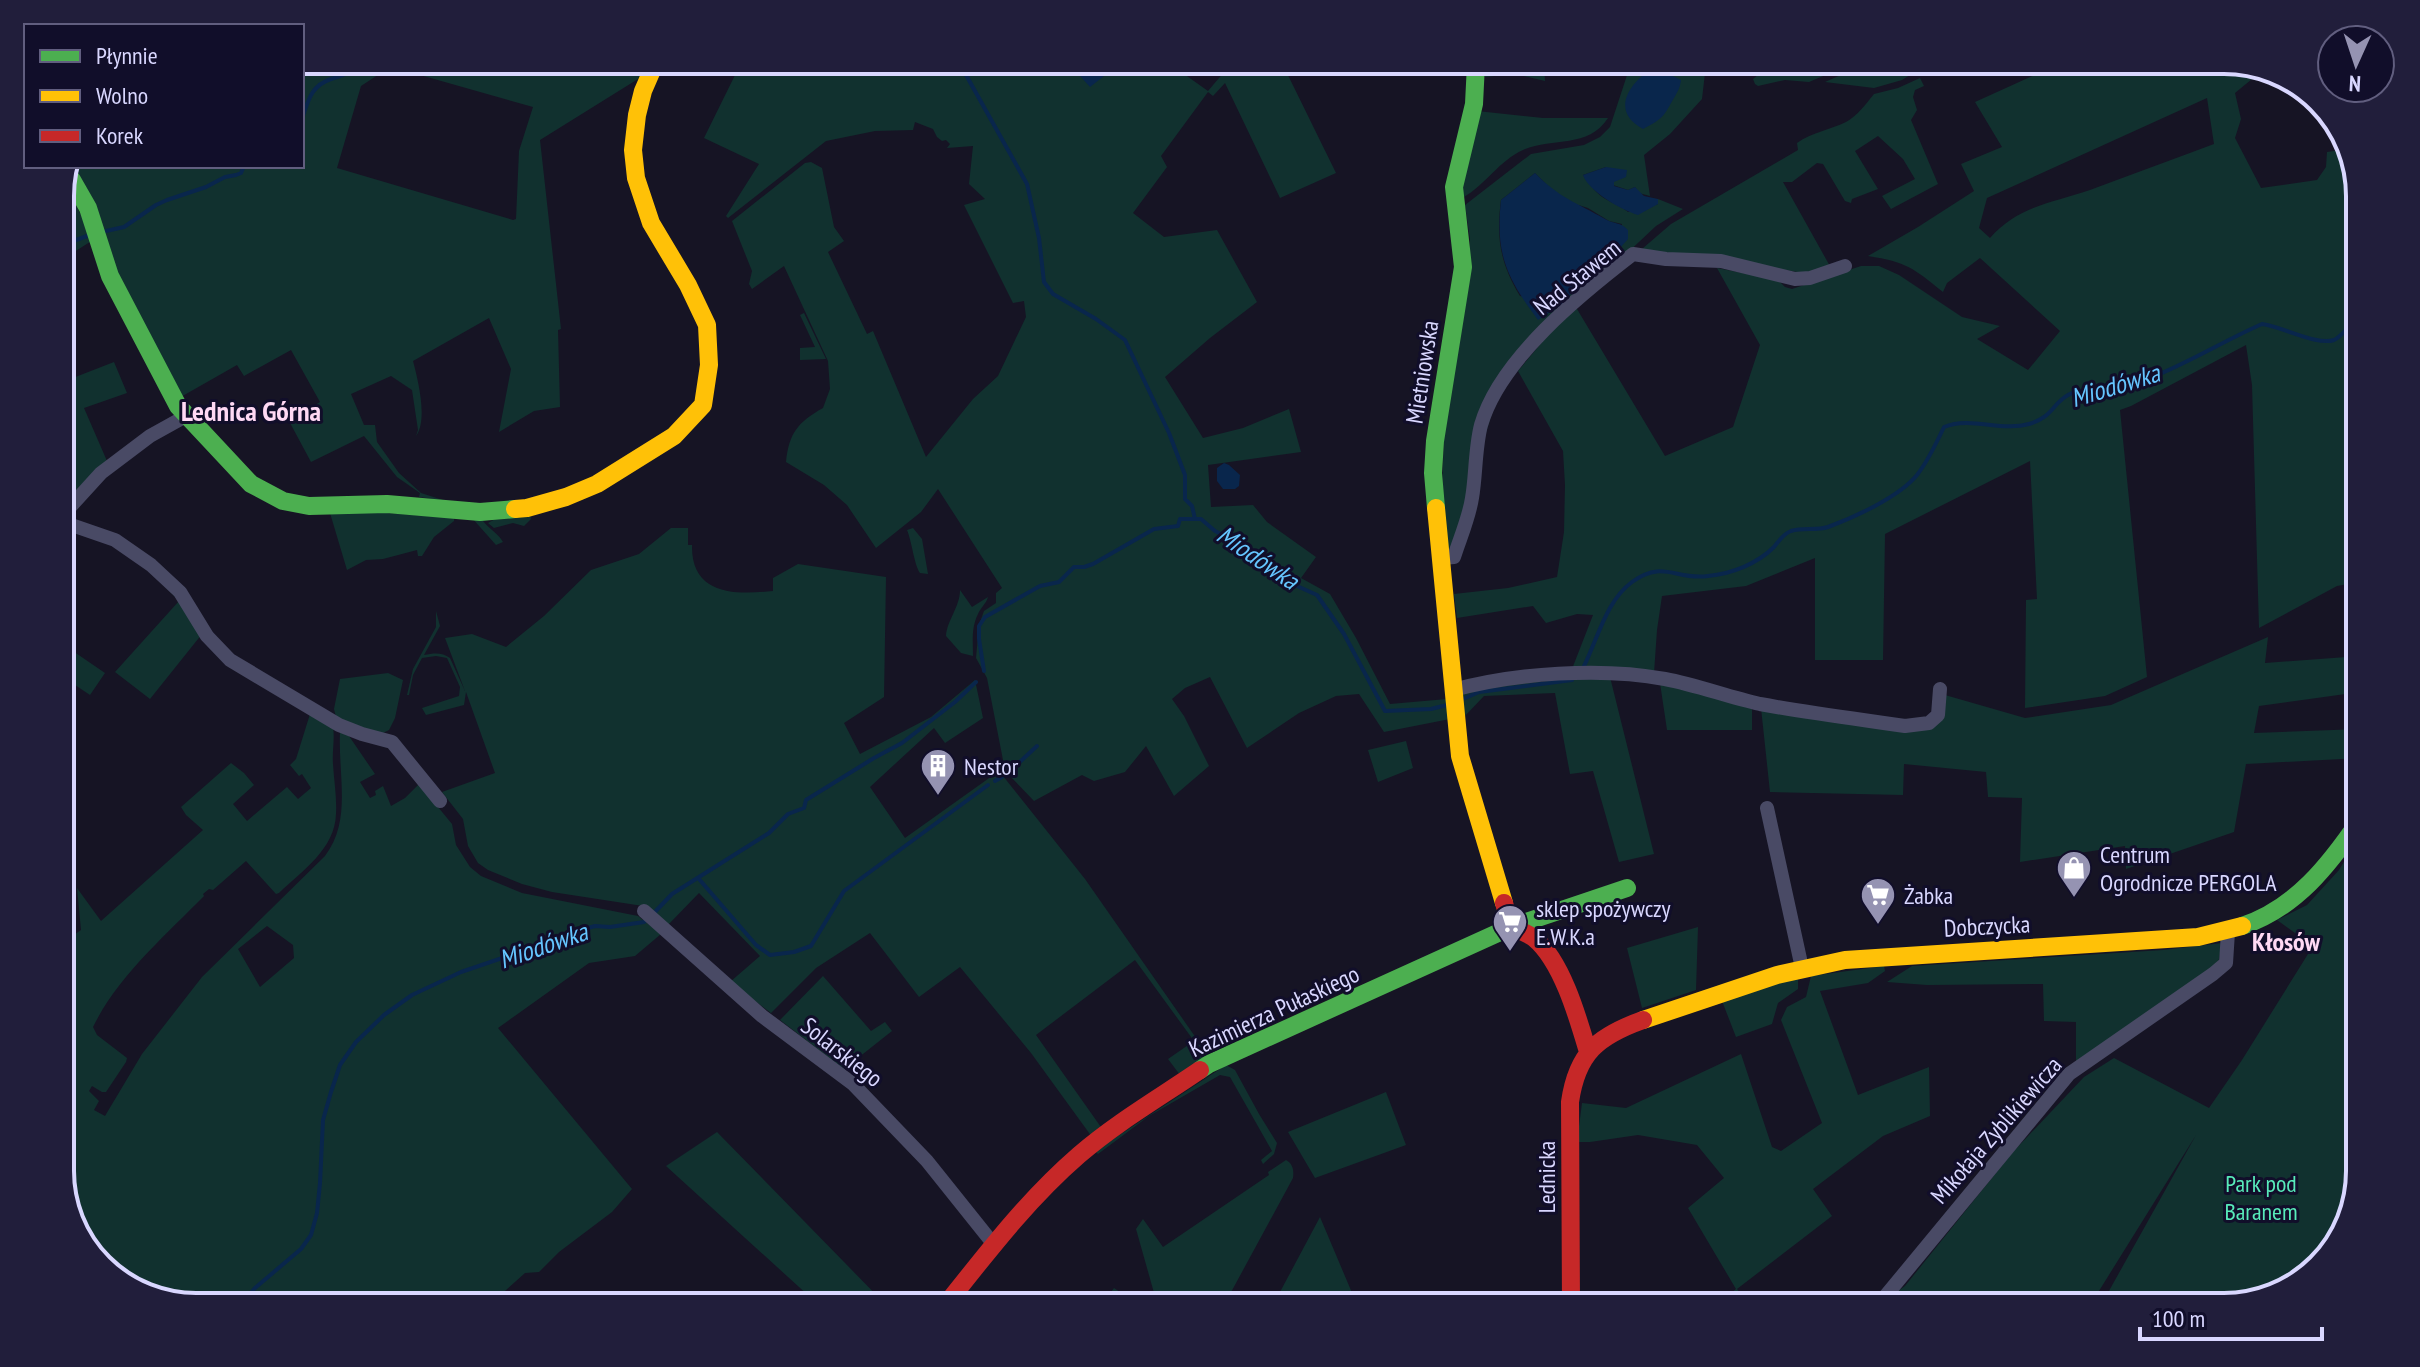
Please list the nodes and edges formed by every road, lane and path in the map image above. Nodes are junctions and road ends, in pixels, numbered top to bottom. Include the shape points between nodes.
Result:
1 (650, 74) edge
2 (1476, 74) edge
3 (75, 185) edge
4 (1845, 266) dead end
5 (186, 416) junction
6 (74, 503) edge
7 (74, 524) edge
8 (1442, 558) junction
9 (1940, 689) dead end
10 (1453, 690) junction
11 (440, 801) dead end
12 (1767, 808) dead end
13 (2346, 840) edge
14 (1627, 888) dead end
15 (644, 911) dead end
16 (1511, 927) junction
17 (2228, 932) junction
18 (1802, 968) junction
19 (1588, 1052) junction
20 (995, 1246) junction
21 (956, 1293) edge
22 (1571, 1293) edge
23 (1888, 1293) edge

1 - 5 street via 637,115 636,178 651,223 707,325 703,405 674,436 597,484 527,508 480,512 387,504 295,505 251,484
2 - 8 street, Mietniowska via 1474,104 1454,187 1463,267 1435,441
3 - 5 street via 88,208 110,276
4 - 8 street, Nad Stawem via 1795,279 1721,261 1633,254 1561,312 1495,393 1480,429 1471,503 1454,557
5 - 6 street via 101,473
7 - 11 street via 115,540 151,565 180,592 207,636 230,660 339,725 392,742
8 - 10 street, Mietniowska
9 - 10 street via 1938,715 1929,723 1905,726 1757,703 1629,674 1484,682
10 - 16 street, Mietniowska via 1460,756
12 - 18 street
13 - 17 street, Dobczycka via 2303,891 2264,917
14 - 16 street, Kazimierza Pułaskiego
15 - 20 street, Solarskiego via 762,1016 853,1084 927,1161
16 - 19 street via 1534,938 1551,957
16 - 20 street, Kazimierza Pułaskiego via 1209,1064 1078,1156 1013,1220
17 - 18 street, Dobczycka via 1858,958
17 - 23 street, Mikołaja Zyblikiewicza via 2226,963 2069,1074
18 - 19 street, Dobczycka via 1623,1028
19 - 22 street, Lednicka via 1577,1069 1570,1102
20 - 21 street, Kazimierza Pułaskiego

